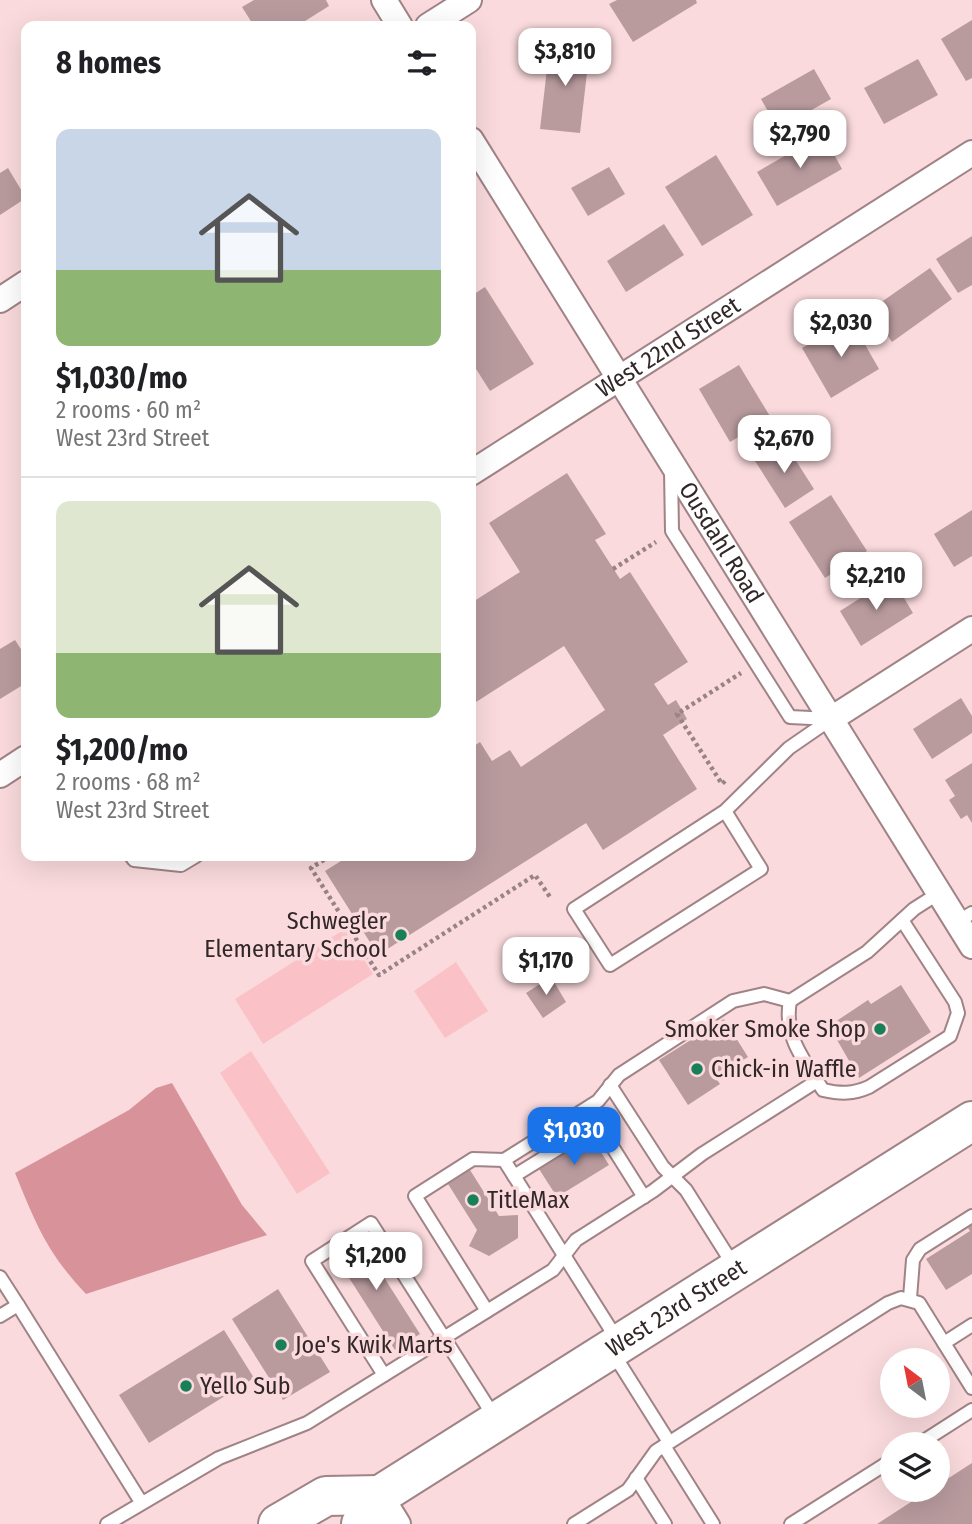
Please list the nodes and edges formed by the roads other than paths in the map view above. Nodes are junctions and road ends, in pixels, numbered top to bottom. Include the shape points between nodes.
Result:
1 (384, 0) edge
2 (469, 0) edge
3 (397, 21) edge
4 (436, 21) edge
5 (476, 148) edge
6 (972, 152) edge
7 (21, 286) edge
8 (0, 300) edge
9 (619, 379) junction
10 (671, 463) junction
11 (476, 470) edge
12 (972, 629) edge
13 (831, 719) junction
14 (21, 761) edge
15 (0, 775) edge
16 (725, 811) junction
17 (143, 861) edge
18 (188, 861) edge
19 (939, 893) junction
20 (965, 917) edge
21 (902, 920) junction
22 (972, 946) edge
23 (790, 1001) junction
24 (817, 1081) junction
25 (610, 1085) junction
26 (972, 1121) edge
27 (504, 1160) junction
28 (514, 1176) junction
29 (673, 1177) junction
30 (644, 1197) junction
31 (972, 1216) edge
32 (564, 1255) junction
33 (736, 1270) junction
34 (0, 1277) edge
35 (910, 1298) junction
36 (18, 1305) junction
37 (487, 1311) junction
38 (0, 1316) edge
39 (972, 1325) edge
40 (444, 1338) junction
41 (944, 1343) junction
42 (615, 1347) junction
43 (384, 1375) junction
44 (972, 1388) edge
45 (972, 1410) edge
46 (497, 1422) junction
47 (938, 1432) edge
48 (666, 1444) junction
49 (880, 1468) edge
50 (636, 1478) junction
51 (141, 1502) junction
52 (126, 1512) junction
53 (380, 1514) edge
54 (107, 1524) edge
55 (133, 1524) edge
56 (278, 1524) edge
57 (574, 1524) edge
58 (665, 1524) edge
59 (713, 1524) edge
60 (791, 1524) edge

1 - 3 street
2 - 4 street
5 - 9 street, Ousdahl Road
6 - 9 street, West 22nd Street
7 - 8 street
9 - 10 street, Ousdahl Road
9 - 11 street, West 22nd Street
10 - 13 street, Ousdahl Road
10 - 13 lane via 672,531 790,717
12 - 13 street
13 - 16 lane via 789,748
13 - 19 street, Ousdahl Road
14 - 15 street
16 - 16 lane via 574,909 610,965 761,869
17 - 18 lane via 181,865
19 - 20 street, Ousdahl Road
19 - 21 lane
20 - 22 street, Ousdahl Road
21 - 23 lane via 867,952
21 - 24 lane via 955,1002 955,1027 950,1036 855,1093 823,1090
23 - 24 lane via 788,1028
23 - 25 lane via 764,993 733,1001
24 - 29 lane
25 - 27 lane via 598,1101
25 - 29 lane
26 - 33 main road, West 23rd Street
27 - 28 lane
27 - 37 lane via 473,1159 415,1196
28 - 30 lane via 598,1124
28 - 32 lane
29 - 30 lane
29 - 33 lane
30 - 32 lane via 576,1240
31 - 35 lane via 920,1249 913,1260
32 - 37 lane via 553,1270
32 - 42 lane
33 - 42 main road, West 23rd Street
34 - 36 lane
35 - 41 lane via 919,1303
35 - 48 lane via 888,1303
36 - 38 lane
36 - 51 lane
37 - 40 lane
39 - 41 lane
40 - 43 lane
40 - 43 lane via 371,1223 312,1261
40 - 46 lane
41 - 44 lane
42 - 46 main road, West 23rd Street
42 - 48 lane
43 - 51 lane via 307,1423 219,1458
45 - 47 lane
46 - 53 main road, West 23rd Street
48 - 50 lane
48 - 59 lane
49 - 60 lane
50 - 57 lane via 628,1490
50 - 58 lane
51 - 52 lane
52 - 54 lane
52 - 55 lane
53 - 56 main road, West 23rd Street via 326,1496

